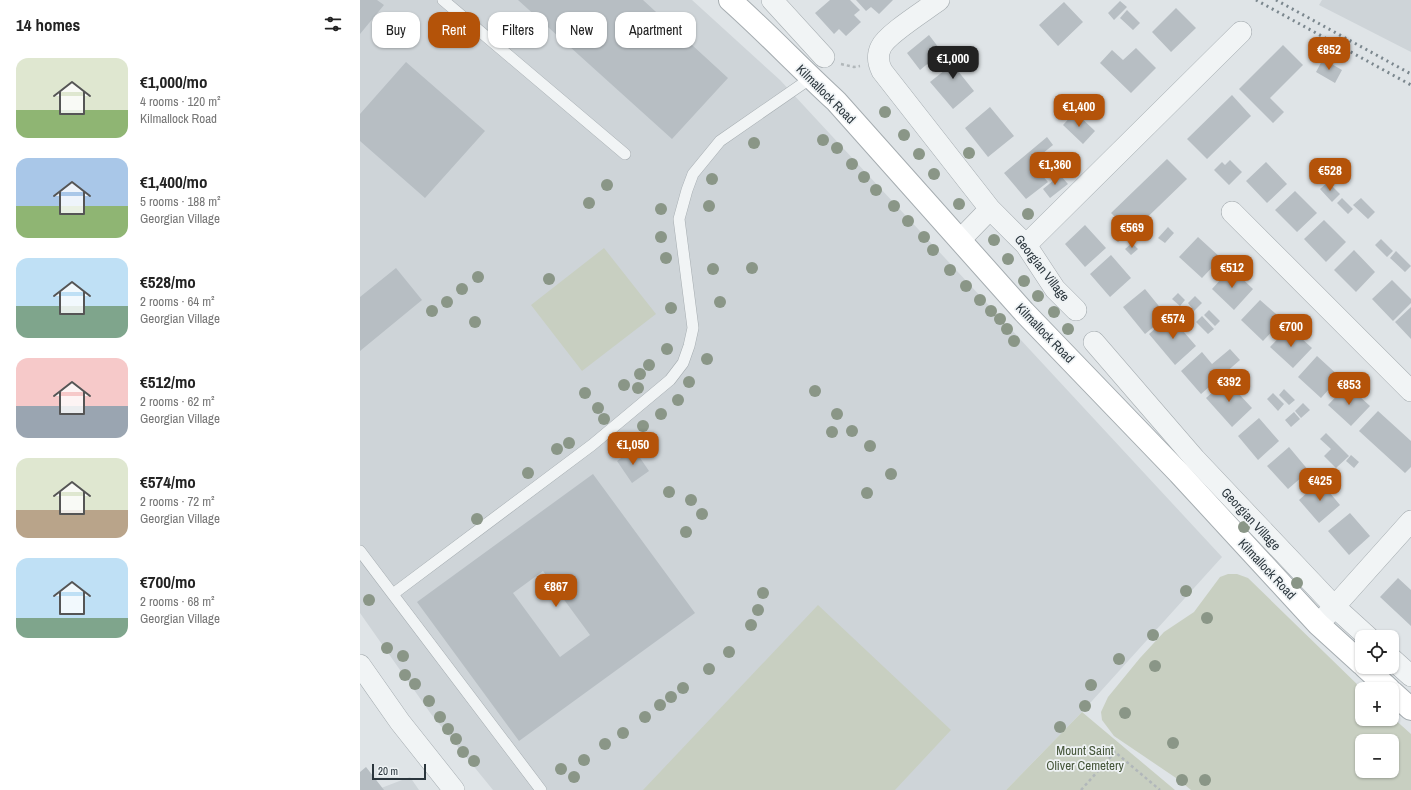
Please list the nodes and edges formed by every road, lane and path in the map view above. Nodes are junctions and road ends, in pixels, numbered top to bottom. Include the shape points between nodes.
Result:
1 (443, 0) edge
2 (730, 0) edge
3 (939, 0) edge
4 (781, 3) edge
5 (1241, 32) dead end
6 (824, 57) joint
7 (878, 64) junction
8 (811, 78) junction
9 (625, 154) dead end
10 (990, 209) junction
11 (1232, 212) dead end
12 (960, 240) junction
13 (1026, 245) junction
14 (1076, 310) dead end
15 (1094, 342) dead end
16 (1411, 391) edge
17 (1187, 466) junction
18 (1411, 521) edge
19 (360, 551) edge
20 (393, 594) junction
21 (1335, 607) junction
22 (1318, 624) junction
23 (1360, 630) edge
24 (1355, 658) edge
25 (360, 665) edge
26 (1399, 665) edge
27 (1373, 674) edge
28 (1411, 676) edge
29 (1381, 682) edge
30 (1399, 698) edge
31 (1411, 709) edge
32 (454, 790) edge
33 (541, 790) edge
34 (1082, 790) edge
35 (1160, 790) edge

1 - 9 lane
2 - 8 main road, Kilmallock Road
3 - 7 street via 891,35 881,46
4 - 6 street
5 - 13 street
6 - 7 path via 854,67
7 - 10 street, Georgian Village
8 - 12 main road, Kilmallock Road via 836,101
8 - 20 lane via 720,141 693,174 679,219 693,328 682,362 670,380 589,447
10 - 12 street
10 - 13 street, Georgian Village
11 - 16 street
12 - 17 main road, Kilmallock Road via 1024,312
13 - 14 street, Georgian Village via 1055,289
15 - 17 street, Georgian Village
17 - 21 street, Georgian Village
17 - 22 main road, Kilmallock Road
18 - 21 street
19 - 20 lane
20 - 33 lane
21 - 22 street
21 - 23 street, Georgian Village
22 - 24 main road, Kilmallock Road
25 - 32 street via 400,722
26 - 28 street
27 - 29 main road
30 - 31 main road
34 - 35 path via 1115,752

